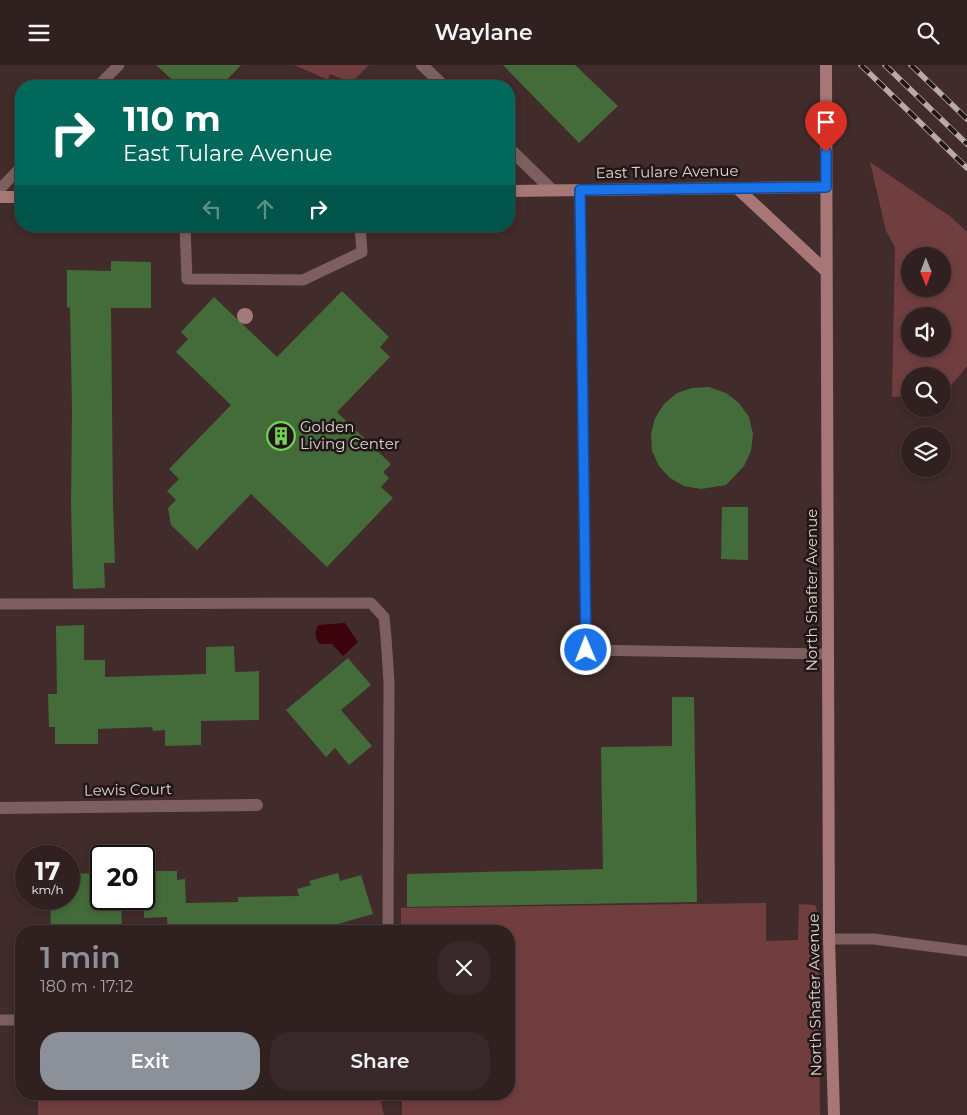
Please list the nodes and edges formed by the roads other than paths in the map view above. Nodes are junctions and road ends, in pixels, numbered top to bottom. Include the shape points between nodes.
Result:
1 (118, 65) edge
2 (422, 65) edge
3 (826, 65) edge
4 (104, 80) edge
5 (438, 80) edge
6 (515, 155) edge
7 (15, 173) edge
8 (826, 187) junction
9 (737, 188) junction
10 (0, 189) edge
11 (552, 190) junction
12 (580, 190) junction
13 (515, 191) edge
14 (0, 197) edge
15 (15, 197) edge
16 (185, 232) edge
17 (360, 232) edge
18 (826, 271) junction
19 (0, 604) edge
20 (828, 654) junction
21 (257, 805) dead end
22 (0, 808) edge
23 (388, 925) edge
24 (830, 939) junction
25 (967, 951) edge
26 (0, 1020) edge
27 (15, 1020) edge
28 (834, 1115) edge

1 - 4 lane
2 - 5 street
3 - 8 main road, North Shafter Avenue
6 - 11 street
7 - 10 lane
8 - 9 main road, East Tulare Avenue
8 - 18 main road, North Shafter Avenue
9 - 12 main road, East Tulare Avenue
9 - 18 main road
11 - 12 main road, East Tulare Avenue
11 - 13 main road, East Tulare Avenue
12 - 20 lane via 586,650
14 - 15 main road
16 - 17 lane via 187,279 303,280 362,252
18 - 20 main road, North Shafter Avenue
19 - 23 lane via 371,603 384,617 389,682
20 - 24 main road, North Shafter Avenue
21 - 22 street, Lewis Court
24 - 25 lane via 874,939
24 - 28 main road, North Shafter Avenue
26 - 27 lane

